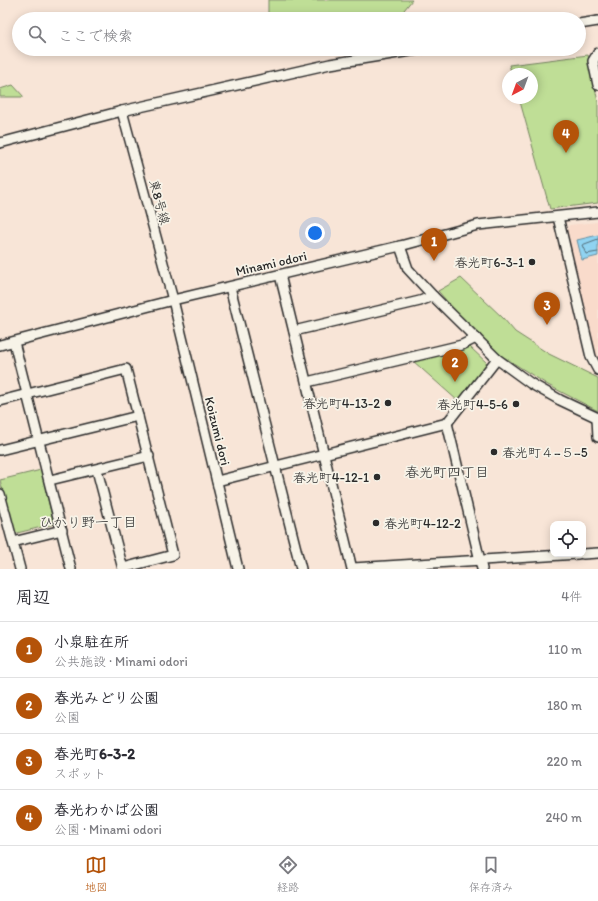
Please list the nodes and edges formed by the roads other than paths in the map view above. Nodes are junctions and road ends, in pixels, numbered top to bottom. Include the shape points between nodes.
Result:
1 (598, 21) edge
2 (586, 23) edge
3 (598, 53) edge
4 (380, 56) edge
5 (598, 85) edge
6 (122, 111) junction
7 (0, 144) edge
8 (598, 212) edge
9 (558, 217) junction
10 (400, 246) junction
11 (280, 275) junction
12 (230, 286) junction
13 (433, 296) junction
14 (173, 300) junction
15 (294, 331) junction
16 (476, 338) junction
17 (14, 342) junction
18 (0, 345) edge
19 (497, 359) junction
20 (598, 370) edge
21 (307, 382) junction
22 (28, 394) junction
23 (0, 401) edge
24 (138, 416) junction
25 (597, 418) edge
26 (447, 423) junction
27 (598, 437) edge
28 (40, 440) junction
29 (0, 450) edge
30 (325, 455) junction
31 (149, 456) junction
32 (276, 468) junction
33 (97, 470) junction
34 (50, 480) junction
35 (217, 481) junction
36 (0, 494) edge
37 (62, 530) junction
38 (13, 542) junction
39 (598, 553) edge
40 (586, 554) edge
41 (550, 556) edge
42 (480, 560) junction
43 (353, 568) edge
44 (20, 569) edge
45 (71, 569) edge
46 (123, 569) edge
47 (238, 569) edge
48 (301, 569) edge
49 (482, 569) edge

1 - 2 street
3 - 5 street via 593,61
4 - 6 street via 330,64
6 - 7 street
6 - 14 street, 東8号線
8 - 9 street, Minami odori
9 - 10 street, Minami odori via 478,225
9 - 20 street via 591,357
10 - 11 street, Minami odori
10 - 13 street via 408,269
11 - 12 street, Minami odori
11 - 15 street
12 - 14 street, Minami odori
12 - 32 street
13 - 15 street
13 - 16 street
14 - 17 street, Minami odori
14 - 35 street, Koizumi dori
15 - 21 street
16 - 19 street
16 - 21 street via 462,345
17 - 18 street, Minami odori
17 - 22 street
19 - 25 street via 530,383
19 - 26 street
21 - 30 street
22 - 23 street
22 - 24 street via 126,369
22 - 28 street
24 - 28 street
24 - 31 street
25 - 27 street
26 - 30 street
26 - 42 street
28 - 29 street
28 - 34 street
30 - 32 street
30 - 43 street
31 - 33 street
31 - 46 street via 173,555
32 - 35 street
32 - 48 street
33 - 34 street
33 - 46 street
34 - 37 street
35 - 47 street, Koizumi dori
36 - 38 street
37 - 38 street
37 - 45 street
38 - 44 street
39 - 40 street
41 - 42 street
42 - 43 street
42 - 49 street

